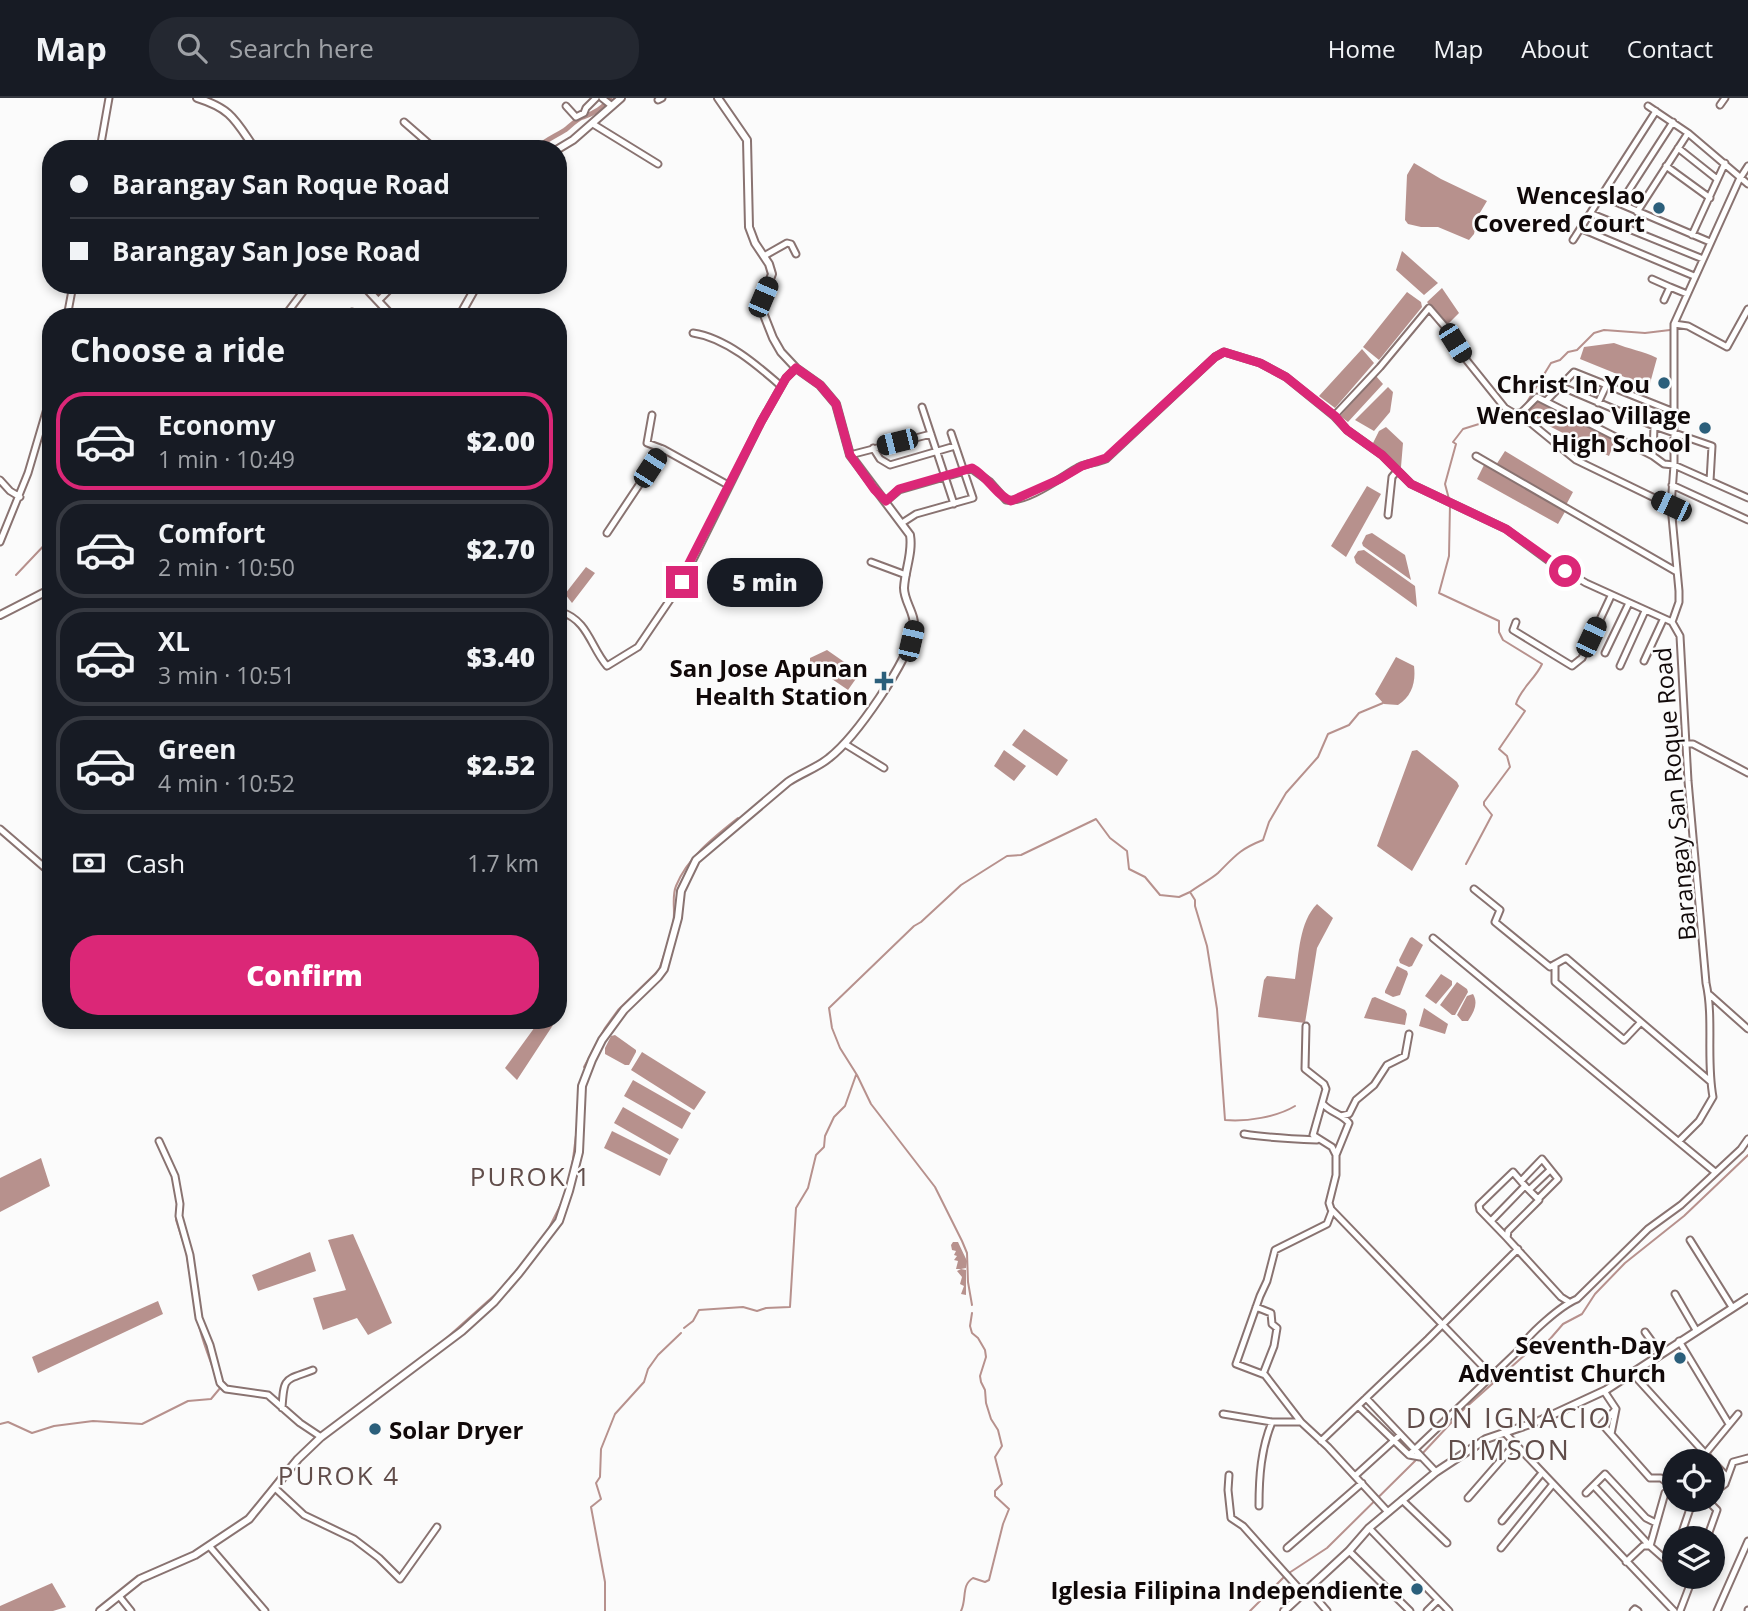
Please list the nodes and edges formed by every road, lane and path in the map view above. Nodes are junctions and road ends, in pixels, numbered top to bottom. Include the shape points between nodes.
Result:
1 (109, 98) edge
2 (197, 98) edge
3 (596, 98) edge
4 (621, 98) edge
5 (718, 98) edge
6 (1725, 98) edge
7 (607, 102) edge
8 (1720, 105) dead end
9 (566, 106) dead end
10 (1648, 106) dead end
11 (1656, 111) junction
12 (404, 122) dead end
13 (1673, 122) junction
14 (593, 124) junction
15 (1688, 133) junction
16 (102, 140) edge
17 (249, 140) edge
18 (425, 140) edge
19 (567, 143) edge
20 (1678, 148) junction
21 (1725, 163) junction
22 (657, 164) dead end
23 (1666, 166) junction
24 (1748, 166) edge
25 (1741, 177) junction
26 (1717, 179) junction
27 (1748, 184) edge
28 (1602, 196) junction
29 (1710, 198) junction
30 (1620, 204) junction
31 (1637, 212) junction
32 (1591, 214) junction
33 (1581, 229) junction
34 (1692, 235) junction
35 (1573, 240) dead end
36 (1710, 242) junction
37 (796, 254) dead end
38 (764, 256) junction
39 (1703, 259) junction
40 (1695, 276) junction
41 (1652, 279) dead end
42 (1671, 287) junction
43 (373, 294) edge
44 (385, 294) edge
45 (1687, 294) junction
46 (379, 300) junction
47 (1664, 300) dead end
48 (386, 308) edge
49 (1748, 309) edge
50 (1674, 324) junction
51 (693, 333) dead end
52 (796, 368) junction
53 (781, 386) junction
54 (1560, 386) junction
55 (1606, 386) junction
56 (1546, 401) junction
57 (1598, 403) junction
58 (922, 407) dead end
59 (1674, 412) junction
60 (1514, 414) junction
61 (652, 415) dead end
62 (1335, 416) junction
63 (42, 424) edge
64 (1654, 426) junction
65 (951, 433) dead end
66 (1673, 433) junction
67 (931, 434) junction
68 (955, 446) junction
69 (873, 448) junction
70 (663, 449) junction
71 (936, 452) junction
72 (850, 455) junction
73 (1476, 456) dead end
74 (1653, 456) junction
75 (1674, 465) junction
76 (963, 471) junction
77 (1397, 471) junction
78 (944, 477) junction
79 (0, 480) edge
80 (1710, 481) junction
81 (728, 485) junction
82 (1672, 485) junction
83 (20, 496) junction
84 (1747, 496) edge
85 (886, 501) junction
86 (954, 504) junction
87 (1671, 506) junction
88 (1388, 515) dead end
89 (1748, 520) edge
90 (902, 523) junction
91 (607, 533) dead end
92 (0, 542) edge
93 (871, 562) dead end
94 (1677, 572) junction
95 (906, 575) junction
96 (42, 594) edge
97 (1611, 596) junction
98 (1629, 603) junction
99 (1645, 611) junction
100 (567, 614) edge
101 (0, 615) edge
102 (1663, 620) junction
103 (1516, 622) dead end
104 (1672, 622) junction
105 (1605, 653) dead end
106 (1644, 661) dead end
107 (1620, 666) dead end
108 (845, 744) junction
109 (1685, 744) junction
110 (884, 768) dead end
111 (1748, 772) edge
112 (0, 829) edge
113 (42, 865) edge
114 (1474, 889) dead end
115 (1433, 938) dead end
116 (1555, 964) junction
117 (1710, 995) junction
118 (1641, 1022) junction
119 (1306, 1026) dead end
120 (1748, 1029) edge
121 (1409, 1034) dead end
122 (1710, 1081) junction
123 (1323, 1104) junction
124 (1341, 1116) junction
125 (1244, 1134) dead end
126 (1748, 1139) edge
127 (159, 1141) dead end
128 (1320, 1141) junction
129 (1679, 1141) junction
130 (1336, 1155) junction
131 (1550, 1170) junction
132 (1715, 1172) junction
133 (1521, 1181) junction
134 (1528, 1189) junction
135 (1538, 1199) junction
136 (1332, 1211) junction
137 (1491, 1222) junction
138 (1507, 1238) junction
139 (1690, 1240) dead end
140 (1518, 1250) junction
141 (1675, 1294) dead end
142 (1748, 1298) edge
143 (1569, 1302) junction
144 (1256, 1307) junction
145 (1732, 1307) junction
146 (1442, 1324) junction
147 (1696, 1330) junction
148 (1645, 1332) dead end
149 (1679, 1341) junction
150 (1661, 1354) junction
151 (313, 1370) dead end
152 (1263, 1374) junction
153 (1633, 1374) junction
154 (1492, 1375) junction
155 (1604, 1391) junction
156 (1366, 1398) junction
157 (1358, 1406) junction
158 (282, 1408) junction
159 (1616, 1409) junction
160 (1223, 1414) dead end
161 (1738, 1414) dead end
162 (1272, 1422) junction
163 (1301, 1422) junction
164 (1729, 1424) junction
165 (1504, 1432) junction
166 (1611, 1434) junction
167 (1400, 1435) junction
168 (321, 1437) junction
169 (1321, 1441) junction
170 (1394, 1441) junction
171 (1515, 1444) junction
172 (1416, 1449) junction
173 (1700, 1449) edge
174 (1709, 1449) edge
175 (1409, 1455) junction
176 (1420, 1457) junction
177 (1748, 1458) edge
178 (1436, 1472) junction
179 (1542, 1473) junction
180 (1230, 1475) dead end
181 (1356, 1475) junction
182 (1727, 1477) joint
183 (1662, 1479) edge
184 (1362, 1483) junction
185 (1553, 1484) junction
186 (1725, 1484) edge
187 (1594, 1486) junction
188 (275, 1488) junction
189 (1586, 1493) dead end
190 (1468, 1498) dead end
191 (1402, 1500) junction
192 (1662, 1503) edge
193 (1259, 1506) dead end
194 (1388, 1512) junction
195 (1502, 1521) dead end
196 (1656, 1523) junction
197 (437, 1527) dead end
198 (1369, 1528) junction
199 (1748, 1541) edge
200 (1447, 1543) dead end
201 (1650, 1546) junction
202 (209, 1547) junction
203 (1287, 1548) dead end
204 (1501, 1548) dead end
205 (1349, 1550) junction
206 (1662, 1556) edge
207 (1626, 1562) junction
208 (1689, 1589) edge
209 (1305, 1591) junction
210 (119, 1596) junction
211 (1438, 1600) junction
212 (100, 1611) edge
213 (131, 1611) edge
214 (265, 1611) edge
215 (1284, 1611) edge
216 (1327, 1611) edge
217 (1409, 1611) edge
218 (1427, 1611) edge
219 (1450, 1611) edge
220 (1674, 1611) edge
221 (1680, 1611) edge
222 (1717, 1611) edge

1 - 16 street
2 - 17 street via 231,114
3 - 9 street via 576,117
4 - 7 street
5 - 38 street via 747,139 749,227
6 - 8 street
7 - 14 street
10 - 11 street
11 - 13 street
11 - 28 street
12 - 18 street
13 - 15 street
13 - 30 street
14 - 19 street
14 - 22 street
15 - 20 street
15 - 21 street
20 - 23 street
20 - 26 street
21 - 25 street
21 - 26 street
23 - 29 street
23 - 31 street
24 - 25 street
25 - 27 street
25 - 36 street
26 - 29 street
28 - 30 street
28 - 32 street
29 - 34 street
30 - 31 street
31 - 34 street
32 - 33 street
32 - 39 street
33 - 35 street
33 - 40 street
34 - 36 street
36 - 39 street
37 - 38 street via 787,243
38 - 52 street via 772,274 762,310 781,352
39 - 40 street
40 - 45 street
41 - 42 street
42 - 45 street
42 - 47 street
43 - 46 street
44 - 46 street
45 - 50 street
46 - 48 street
49 - 50 street via 1727,346 1688,326
50 - 59 street
51 - 53 street via 741,354
52 - 53 street
52 - 72 street via 836,404
53 - 81 street
54 - 55 street via 1574,372
54 - 56 street
54 - 57 street
55 - 57 street
55 - 59 street
56 - 60 street via 1537,397
56 - 74 street
57 - 64 street
58 - 67 street
59 - 66 street
60 - 62 street via 1488,388 1429,308
60 - 87 street via 1587,466
61 - 70 street via 647,443
62 - 76 street, Barangay San Roque Road via 1276,371 1224,352 1106,458 1079,467 1016,501 1006,500 972,468
62 - 77 street, Barangay San Roque Road
63 - 83 street
64 - 66 street
64 - 74 street
65 - 68 street
66 - 75 street
66 - 80 street via 1712,446
67 - 69 street
67 - 71 street
68 - 71 street
68 - 76 street
69 - 71 street via 890,465
69 - 72 street
70 - 81 street
70 - 91 street
71 - 78 street
72 - 85 street
73 - 94 street
74 - 75 street
75 - 80 street
75 - 82 street
76 - 78 street
76 - 86 street via 973,498
77 - 88 street via 1392,477
77 - 97 street, Barangay San Roque Road via 1411,484 1506,529 1549,562
78 - 85 street via 899,489
78 - 86 street
79 - 83 street
80 - 84 street
81 - 100 street via 682,582 638,647 607,666 581,623
82 - 87 street
82 - 89 street
83 - 92 street
85 - 90 street
86 - 90 street via 916,514
87 - 94 street
90 - 95 street via 912,547
93 - 95 street
94 - 104 street via 1679,602
95 - 108 street via 904,593 914,618 911,641 880,696
96 - 101 street
97 - 98 street, Barangay San Roque Road
97 - 103 street via 1582,657 1572,666 1514,629
98 - 99 street, Barangay San Roque Road
98 - 105 street
99 - 102 street, Barangay San Roque Road
99 - 107 street
102 - 104 street, Barangay San Roque Road
102 - 106 street
104 - 109 street, Barangay San Roque Road via 1680,636
108 - 110 street
108 - 168 street via 821,765 788,782 696,860 681,891 664,968 619,1016 589,1066 582,1086 575,1171 558,1221 544,1243 462,1331
109 - 111 street
109 - 117 street, Barangay San Roque Road
112 - 113 street
114 - 116 street via 1500,910 1495,922 1550,967
115 - 129 street
116 - 118 street via 1566,958
116 - 118 street via 1555,982 1624,1040
117 - 120 street
117 - 122 street, Barangay San Roque Road
118 - 122 street
119 - 123 street via 1306,1069 1324,1084
121 - 124 street via 1405,1056 1387,1065 1349,1114
122 - 129 street, Barangay San Roque Road via 1713,1097 1699,1121
123 - 124 street
123 - 128 street via 1313,1135
124 - 130 street via 1349,1123
125 - 128 street
126 - 132 street
127 - 158 street via 175,1175 200,1318 220,1383 226,1389 268,1395
128 - 130 street
129 - 132 street
130 - 136 street via 1329,1203
131 - 133 street via 1542,1159
131 - 134 street
131 - 135 street via 1558,1179
132 - 143 street
133 - 134 street
133 - 137 street via 1513,1172 1480,1203 1480,1210
134 - 135 street
134 - 137 street via 1523,1188
135 - 138 street via 1508,1231
136 - 144 street via 1327,1224 1275,1250
136 - 146 street
137 - 138 street
138 - 140 street
139 - 145 street
140 - 143 street
140 - 146 street
141 - 147 street
142 - 145 street
143 - 154 street via 1526,1336 1520,1349
144 - 152 street via 1271,1313 1276,1328
144 - 152 street via 1236,1364
145 - 147 street
146 - 154 street
146 - 156 street
147 - 149 street
148 - 150 street
149 - 150 street
149 - 164 street
150 - 153 street
151 - 158 street via 286,1380
152 - 163 street
153 - 155 street
153 - 173 street
154 - 172 street
155 - 159 street
155 - 165 street
156 - 157 street
156 - 167 street
157 - 169 street
157 - 170 street
158 - 168 street
159 - 166 street
159 - 166 street via 1602,1424
160 - 162 street
161 - 164 street
162 - 163 street
162 - 193 street via 1261,1459
163 - 169 street
164 - 174 street
165 - 171 street
165 - 178 street
166 - 183 street via 1650,1478
167 - 170 street
167 - 172 street
168 - 188 street
169 - 181 street
170 - 175 street
170 - 181 street
171 - 179 street
171 - 190 street
172 - 175 street
172 - 176 street
175 - 176 street
176 - 178 street
177 - 182 street via 1733,1462
178 - 191 street
179 - 185 street
179 - 195 street
180 - 209 street via 1231,1518
181 - 184 street
182 - 186 street
184 - 194 street
184 - 203 street
185 - 204 street
185 - 207 street
187 - 189 street
187 - 196 street via 1605,1474
187 - 201 street
188 - 197 street via 304,1515 354,1539 400,1579
188 - 202 street via 249,1519
191 - 194 street
191 - 200 street
192 - 196 street
194 - 198 street
196 - 201 street
198 - 205 street
198 - 211 street
199 - 222 street
201 - 206 street
201 - 207 street via 1643,1546
202 - 210 street via 140,1579
202 - 214 street
205 - 209 street
205 - 217 street
207 - 220 street
208 - 221 street
209 - 215 street
209 - 216 street
210 - 212 street
210 - 213 street
211 - 218 street
211 - 219 street

